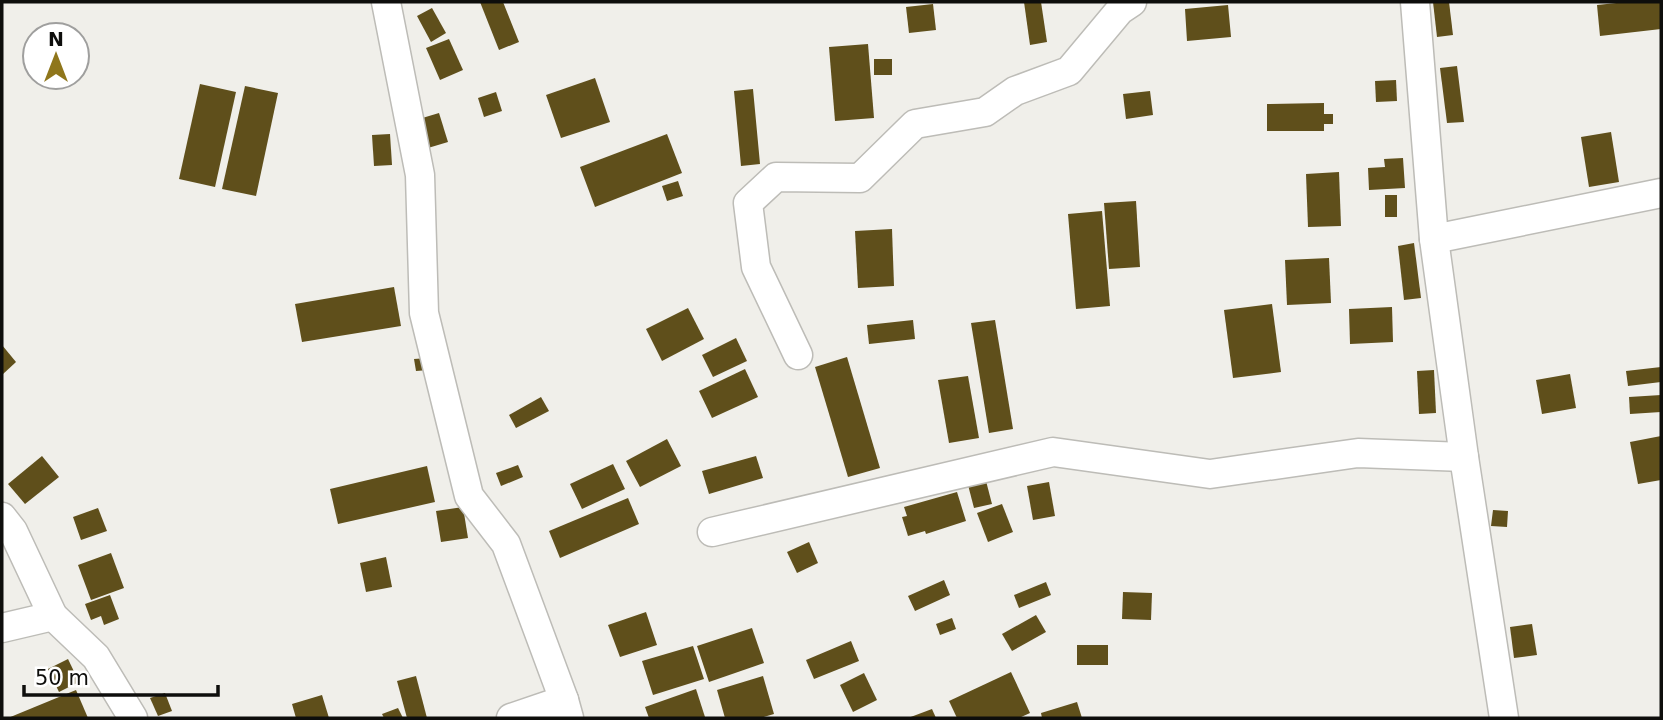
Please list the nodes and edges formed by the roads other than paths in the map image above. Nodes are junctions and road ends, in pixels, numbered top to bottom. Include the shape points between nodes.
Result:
1 (386, 2) edge
2 (1132, 2) edge
3 (1415, 2) edge
4 (1661, 193) edge
5 (1434, 239) junction
6 (798, 355) dead end
7 (1464, 457) junction
8 (2, 517) edge
9 (712, 532) dead end
10 (53, 616) junction
11 (2, 628) edge
12 (566, 709) edge
13 (133, 718) edge
14 (511, 718) edge
15 (1504, 718) edge

1 - 12 street via 420,175 424,313 469,496 506,544
2 - 6 street via 1069,71 1016,91 985,112 915,124 860,178 776,177 748,203 756,267
3 - 5 street
4 - 5 street
5 - 7 street
7 - 9 street via 1358,453 1210,474 1053,452
7 - 15 street
8 - 10 street
10 - 11 street
10 - 13 street via 96,657
12 - 14 street

